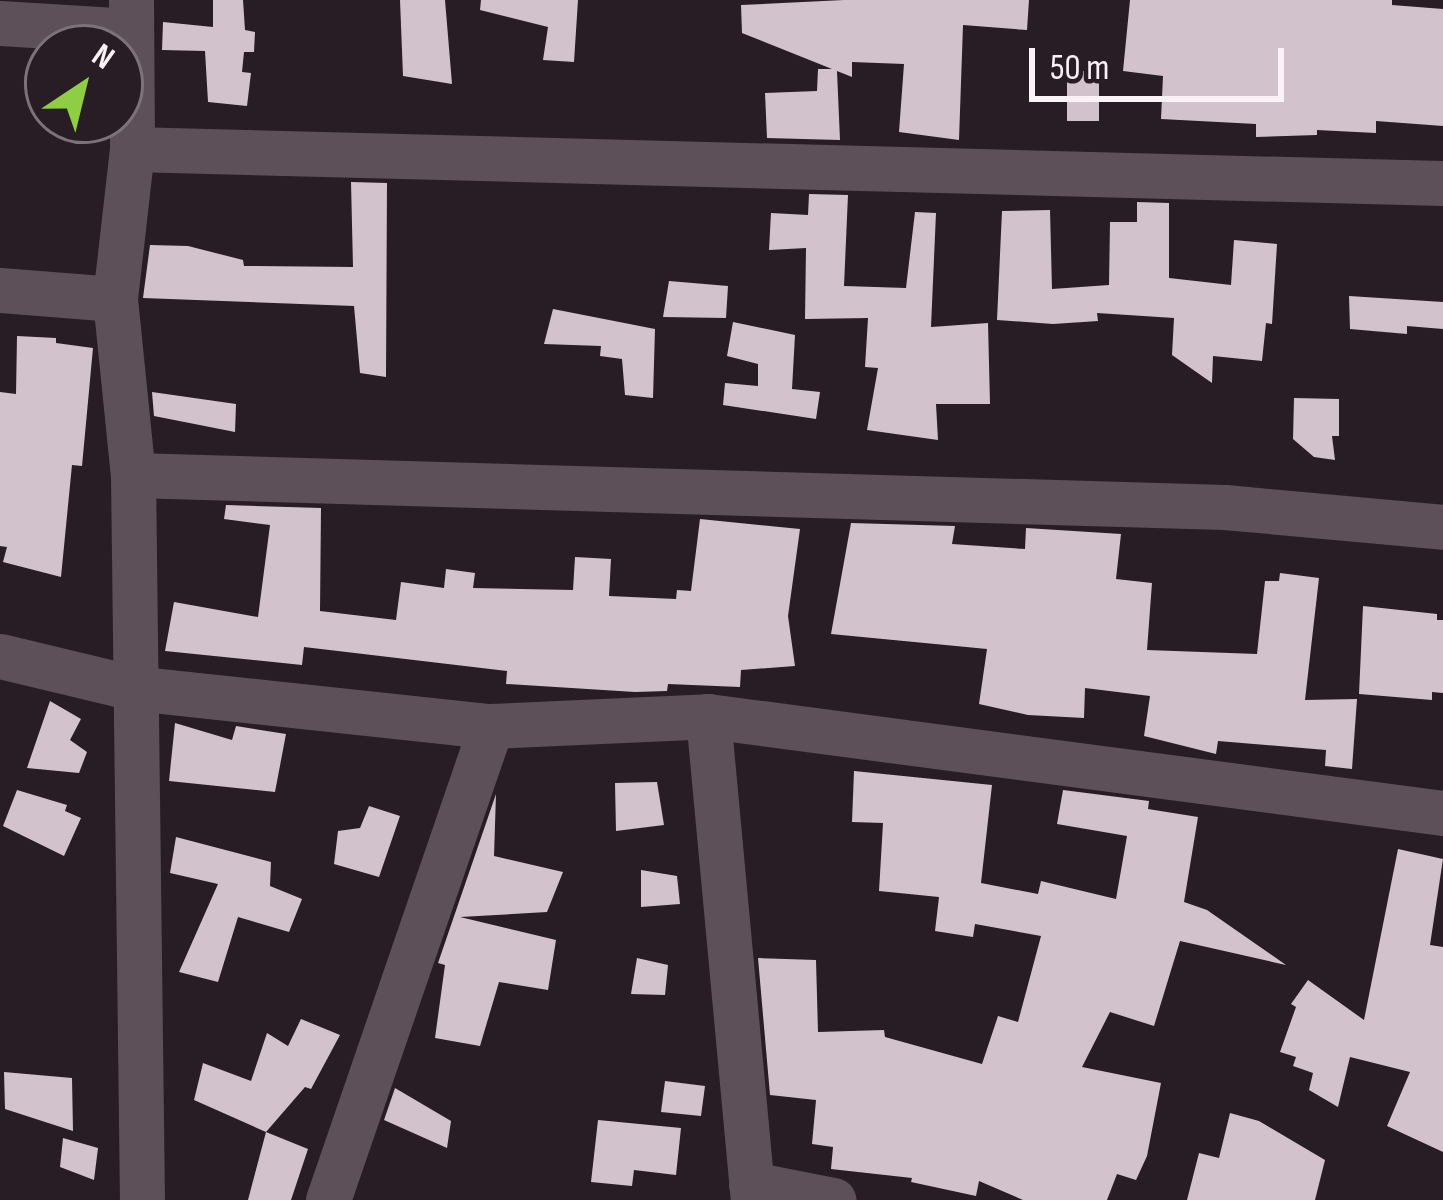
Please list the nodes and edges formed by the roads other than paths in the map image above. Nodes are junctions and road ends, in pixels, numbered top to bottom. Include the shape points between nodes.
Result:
1 (131, 16) edge
2 (0, 23) edge
3 (131, 149) junction
4 (1443, 183) edge
5 (0, 290) edge
6 (115, 299) junction
7 (133, 475) junction
8 (1443, 527) edge
9 (0, 656) edge
10 (133, 688) junction
11 (708, 716) junction
12 (491, 726) junction
13 (1443, 813) edge
14 (752, 1192) edge
15 (142, 1200) edge
16 (328, 1200) edge
17 (833, 1200) edge

1 - 2 street
1 - 3 street
3 - 4 street
3 - 6 street
5 - 6 street
6 - 7 street
7 - 8 street via 1225,508
7 - 10 street
9 - 10 street
10 - 12 street
10 - 15 street
11 - 12 street
11 - 13 street
11 - 14 street
12 - 16 street
14 - 17 street

